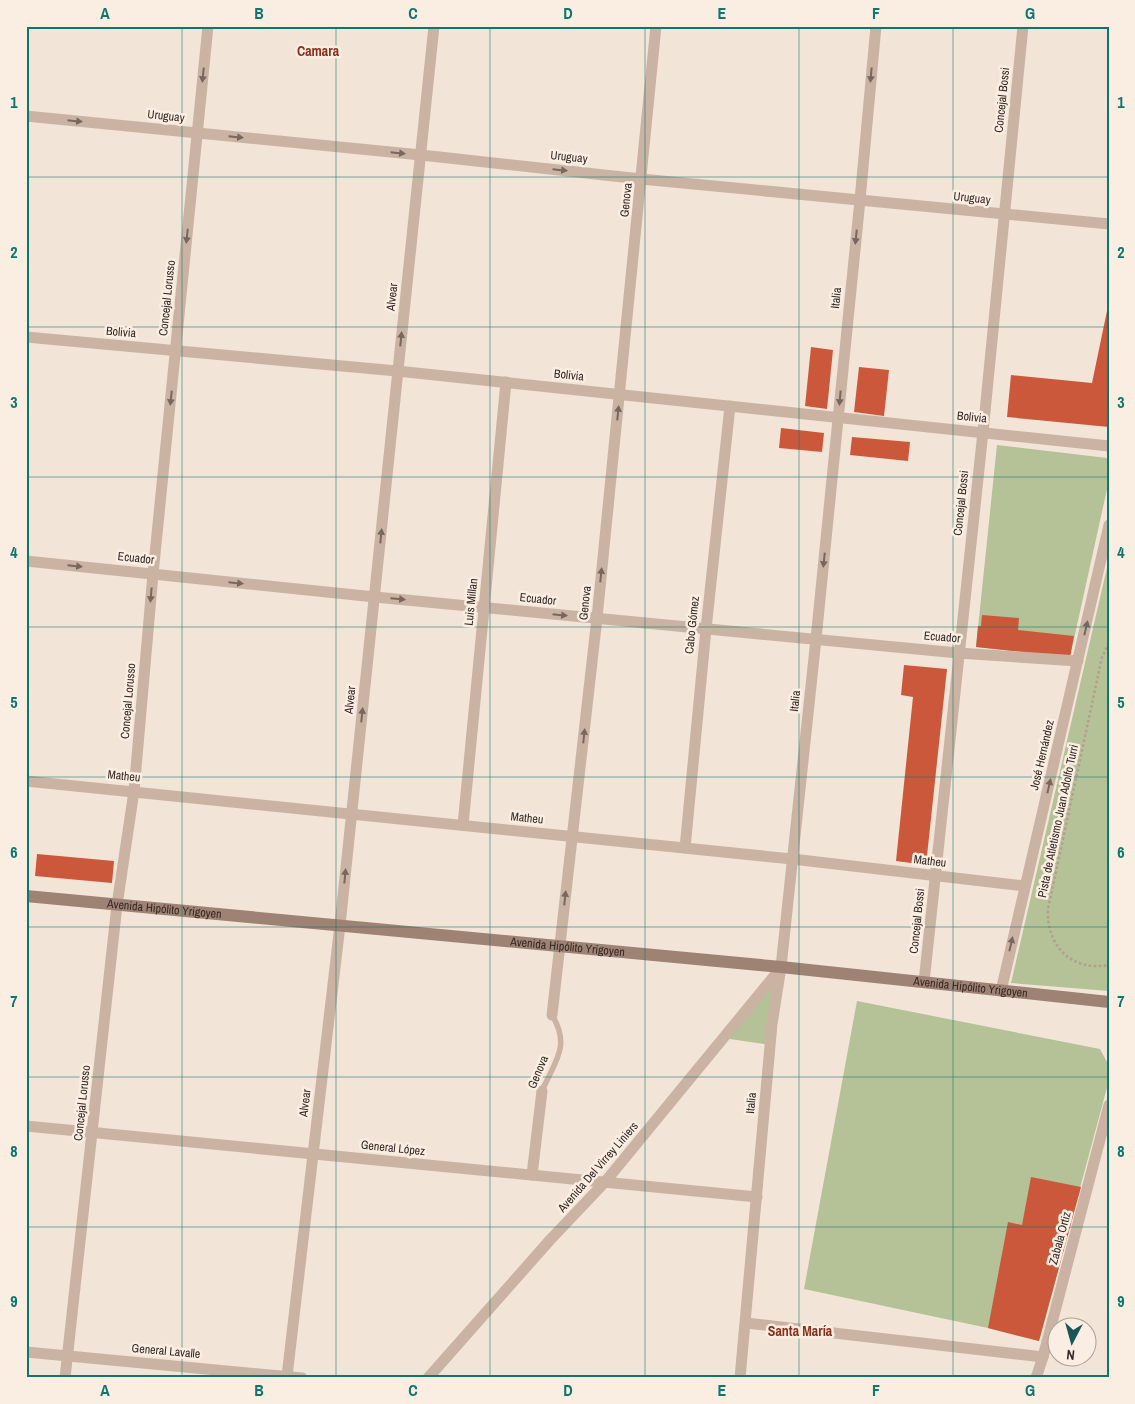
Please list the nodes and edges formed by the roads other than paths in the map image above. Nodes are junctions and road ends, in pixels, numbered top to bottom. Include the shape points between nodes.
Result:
1 (208, 26) edge
2 (434, 26) edge
3 (656, 26) edge
4 (876, 26) edge
5 (1023, 26) edge
6 (26, 116) edge
7 (197, 133) junction
8 (421, 155) junction
9 (642, 179) junction
10 (860, 200) junction
11 (1004, 215) junction
12 (1109, 224) edge
13 (26, 337) edge
14 (176, 351) junction
15 (397, 371) junction
16 (506, 382) junction
17 (620, 394) junction
18 (730, 406) junction
19 (838, 417) junction
20 (982, 432) junction
21 (1109, 446) edge
22 (1109, 525) edge
23 (26, 561) edge
24 (153, 574) junction
25 (375, 597) junction
26 (484, 607) junction
27 (597, 618) junction
28 (706, 629) junction
29 (816, 639) junction
30 (958, 653) junction
31 (1078, 661) junction
32 (26, 781) edge
33 (134, 791) junction
34 (351, 814) junction
35 (462, 825) junction
36 (572, 836) junction
37 (685, 848) junction
38 (792, 859) junction
39 (936, 876) junction
40 (1025, 886) junction
41 (26, 896) edge
42 (117, 905) junction
43 (340, 925) junction
44 (560, 946) junction
45 (781, 967) junction
46 (924, 982) junction
47 (1001, 991) junction
48 (1109, 1002) edge
49 (552, 1015) joint
50 (542, 1091) joint
51 (1109, 1105) edge
52 (26, 1126) edge
53 (93, 1133) junction
54 (313, 1154) junction
55 (532, 1175) junction
56 (605, 1182) junction
57 (757, 1197) junction
58 (746, 1322) junction
59 (26, 1352) edge
60 (67, 1355) junction
61 (1043, 1357) junction
62 (287, 1376) junction
63 (65, 1378) edge
64 (302, 1378) edge
65 (428, 1378) edge
66 (740, 1378) edge
67 (1036, 1378) edge

1 -> 7 street, Concejal Lorusso
2 - 8 street, Alvear
3 - 9 street, Genova
4 -> 10 street, Italia
5 - 11 street, Concejal Bossi
6 -> 7 street, Uruguay
7 -> 8 street, Uruguay
7 -> 14 street, Concejal Lorusso
8 -> 9 street, Uruguay
15 -> 8 street, Alvear
9 - 10 street, Uruguay
9 - 17 street, Genova
10 - 11 street, Uruguay
10 -> 19 street, Italia
11 - 12 street, Uruguay
11 - 20 street, Concejal Bossi
13 - 14 street, Bolivia
14 - 15 street, Bolivia
14 -> 24 street, Concejal Lorusso
15 - 16 street, Bolivia
25 -> 15 street, Alvear
16 - 17 street, Bolivia
16 - 26 street, Luis Millan
17 - 18 street, Bolivia
27 -> 17 street, Genova
18 - 19 street, Bolivia
18 - 28 street, Cabo Gómez
19 - 20 street, Bolivia
19 -> 29 street, Italia
20 - 21 street, Bolivia
20 - 30 street, Concejal Bossi
31 -> 22 street, José Hernández
23 -> 24 street, Ecuador
24 -> 25 street, Ecuador
24 -> 33 street, Concejal Lorusso
25 -> 26 street, Ecuador
34 -> 25 street, Alvear
26 -> 27 street, Ecuador
26 - 35 street, Luis Millan
27 - 28 street, Ecuador
36 -> 27 street, Genova
28 - 29 street, Ecuador
28 - 37 street, Cabo Gómez
29 - 30 street, Ecuador
29 - 38 street, Italia
30 - 31 street, Ecuador
30 - 39 street, Concejal Bossi
40 -> 31 street, José Hernández
32 - 33 street, Matheu
33 - 34 street, Matheu
33 - 42 street, Concejal Lorusso
34 - 35 street, Matheu
43 -> 34 street, Alvear
35 - 36 street, Matheu
36 - 37 street, Matheu
44 -> 36 street, Genova
37 - 38 street, Matheu
38 - 39 street, Matheu
38 - 45 street, Italia
39 - 40 street, Matheu
39 - 46 street, Concejal Bossi
47 -> 40 street, José Hernández
41 - 42 main road, Avenida Hipólito Yrigoyen
42 - 43 main road, Avenida Hipólito Yrigoyen
42 - 53 street, Concejal Lorusso
43 - 44 main road, Avenida Hipólito Yrigoyen
43 - 54 street, Alvear
44 - 45 main road, Avenida Hipólito Yrigoyen
44 - 49 street, Genova
45 - 46 main road, Avenida Hipólito Yrigoyen
45 - 56 street, Avenida Del Virrey Liniers
45 - 57 street, Italia via 772,1024
46 - 47 main road, Avenida Hipólito Yrigoyen
47 - 48 main road, Avenida Hipólito Yrigoyen
49 - 50 lane, Genova via 561,1037 559,1056
50 - 55 street, Genova
51 - 61 street, Zabala Ortiz
52 - 53 street, General López
53 - 54 street, General López
53 - 60 street, Concejal Lorusso
54 - 55 street, General López
54 - 62 street, Alvear
55 - 56 street, General López
56 - 57 street, General López
56 - 65 street, Avenida Del Virrey Liniers
57 - 58 street, Italia
58 - 61 street
58 - 66 street, Italia
59 - 60 street, General Lavalle
60 - 62 street, General Lavalle
60 - 63 street, Concejal Lorusso
61 - 67 street, Zabala Ortiz
62 - 64 street, General Lavalle

